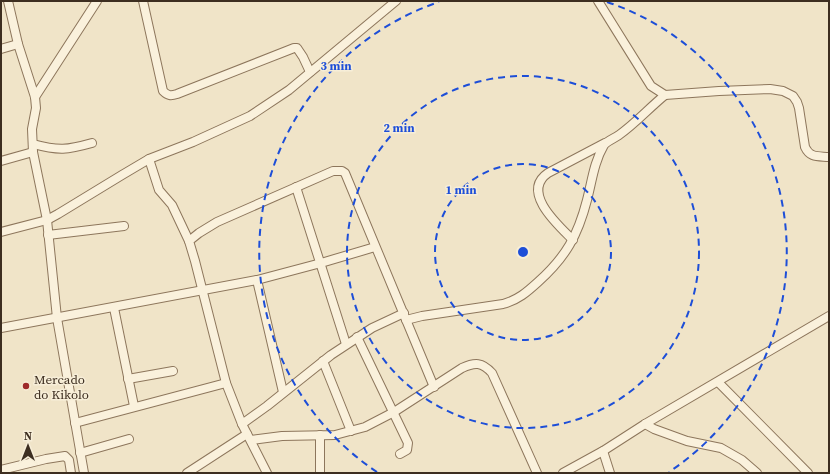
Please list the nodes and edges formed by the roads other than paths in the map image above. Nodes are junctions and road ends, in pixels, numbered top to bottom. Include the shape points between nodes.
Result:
1 (8, 1) edge
2 (97, 1) edge
3 (143, 1) edge
4 (396, 1) edge
5 (598, 1) edge
6 (18, 44) junction
7 (1, 49) edge
8 (310, 72) junction
9 (665, 95) junction
10 (35, 97) junction
11 (92, 143) dead end
12 (605, 143) junction
13 (33, 148) junction
14 (829, 157) edge
15 (149, 159) junction
16 (1, 161) edge
17 (296, 187) junction
18 (47, 220) junction
19 (124, 226) dead end
20 (1, 232) edge
21 (48, 236) junction
22 (573, 240) junction
23 (189, 241) junction
24 (375, 247) junction
25 (321, 263) junction
26 (258, 280) junction
27 (203, 291) junction
28 (114, 308) junction
29 (829, 316) edge
30 (405, 317) junction
31 (57, 318) junction
32 (1, 328) edge
33 (357, 337) junction
34 (346, 344) junction
35 (322, 361) junction
36 (173, 371) dead end
37 (128, 379) junction
38 (718, 382) junction
39 (226, 383) junction
40 (434, 387) junction
41 (283, 392) junction
42 (134, 406) junction
43 (394, 412) junction
44 (74, 423) junction
45 (242, 424) junction
46 (645, 424) junction
47 (351, 431) junction
48 (320, 435) junction
49 (249, 437) junction
50 (128, 439) dead end
51 (603, 451) junction
52 (80, 453) junction
53 (400, 454) dead end
54 (1, 470) edge
55 (71, 473) edge
56 (84, 473) edge
57 (187, 473) edge
58 (267, 473) edge
59 (320, 473) edge
60 (537, 473) edge
61 (563, 473) edge
62 (610, 473) edge
63 (757, 473) edge
64 (808, 473) edge

1 - 6 street
2 - 10 street
3 - 8 street via 163,91 167,95 178,94 294,48 300,52
4 - 8 street
5 - 9 street via 651,86
6 - 7 street
6 - 10 street
8 - 15 street via 289,90 250,116
9 - 12 street via 628,128
9 - 14 street via 770,89 783,91 797,102 808,153
10 - 13 street
11 - 13 street via 60,150
12 - 22 street via 595,165 587,202
12 - 22 street via 548,173 539,183 540,201 552,219
13 - 16 street
13 - 18 street
15 - 18 street
15 - 23 street via 159,190 172,205
17 - 23 street via 217,222
17 - 24 street via 333,171 342,171
17 - 25 street
18 - 20 street
18 - 21 street
19 - 21 street
21 - 31 street
22 - 30 street via 549,272 514,301
23 - 27 street
24 - 25 street
24 - 30 street
25 - 26 street
25 - 34 street
26 - 27 street
26 - 41 street
27 - 28 street
27 - 39 street
28 - 31 street
28 - 37 street
29 - 38 street
30 - 33 street via 372,328
30 - 40 street
31 - 32 street
31 - 44 street
33 - 34 street
33 - 43 street
34 - 35 street
35 - 41 street
35 - 47 street
36 - 37 street
37 - 42 street
38 - 46 street
38 - 64 street
39 - 42 street
39 - 45 street
40 - 43 street
40 - 60 street via 470,364 485,366 499,387
41 - 45 street
42 - 44 street
43 - 47 street
43 - 53 street via 408,443 407,450
44 - 52 street
45 - 49 street
46 - 51 street
46 - 63 street via 687,441 725,450
47 - 48 street
48 - 49 street
48 - 59 street
49 - 57 street
49 - 58 street
50 - 52 street
51 - 61 street
51 - 62 street
52 - 56 street
54 - 55 street via 65,456 69,460

